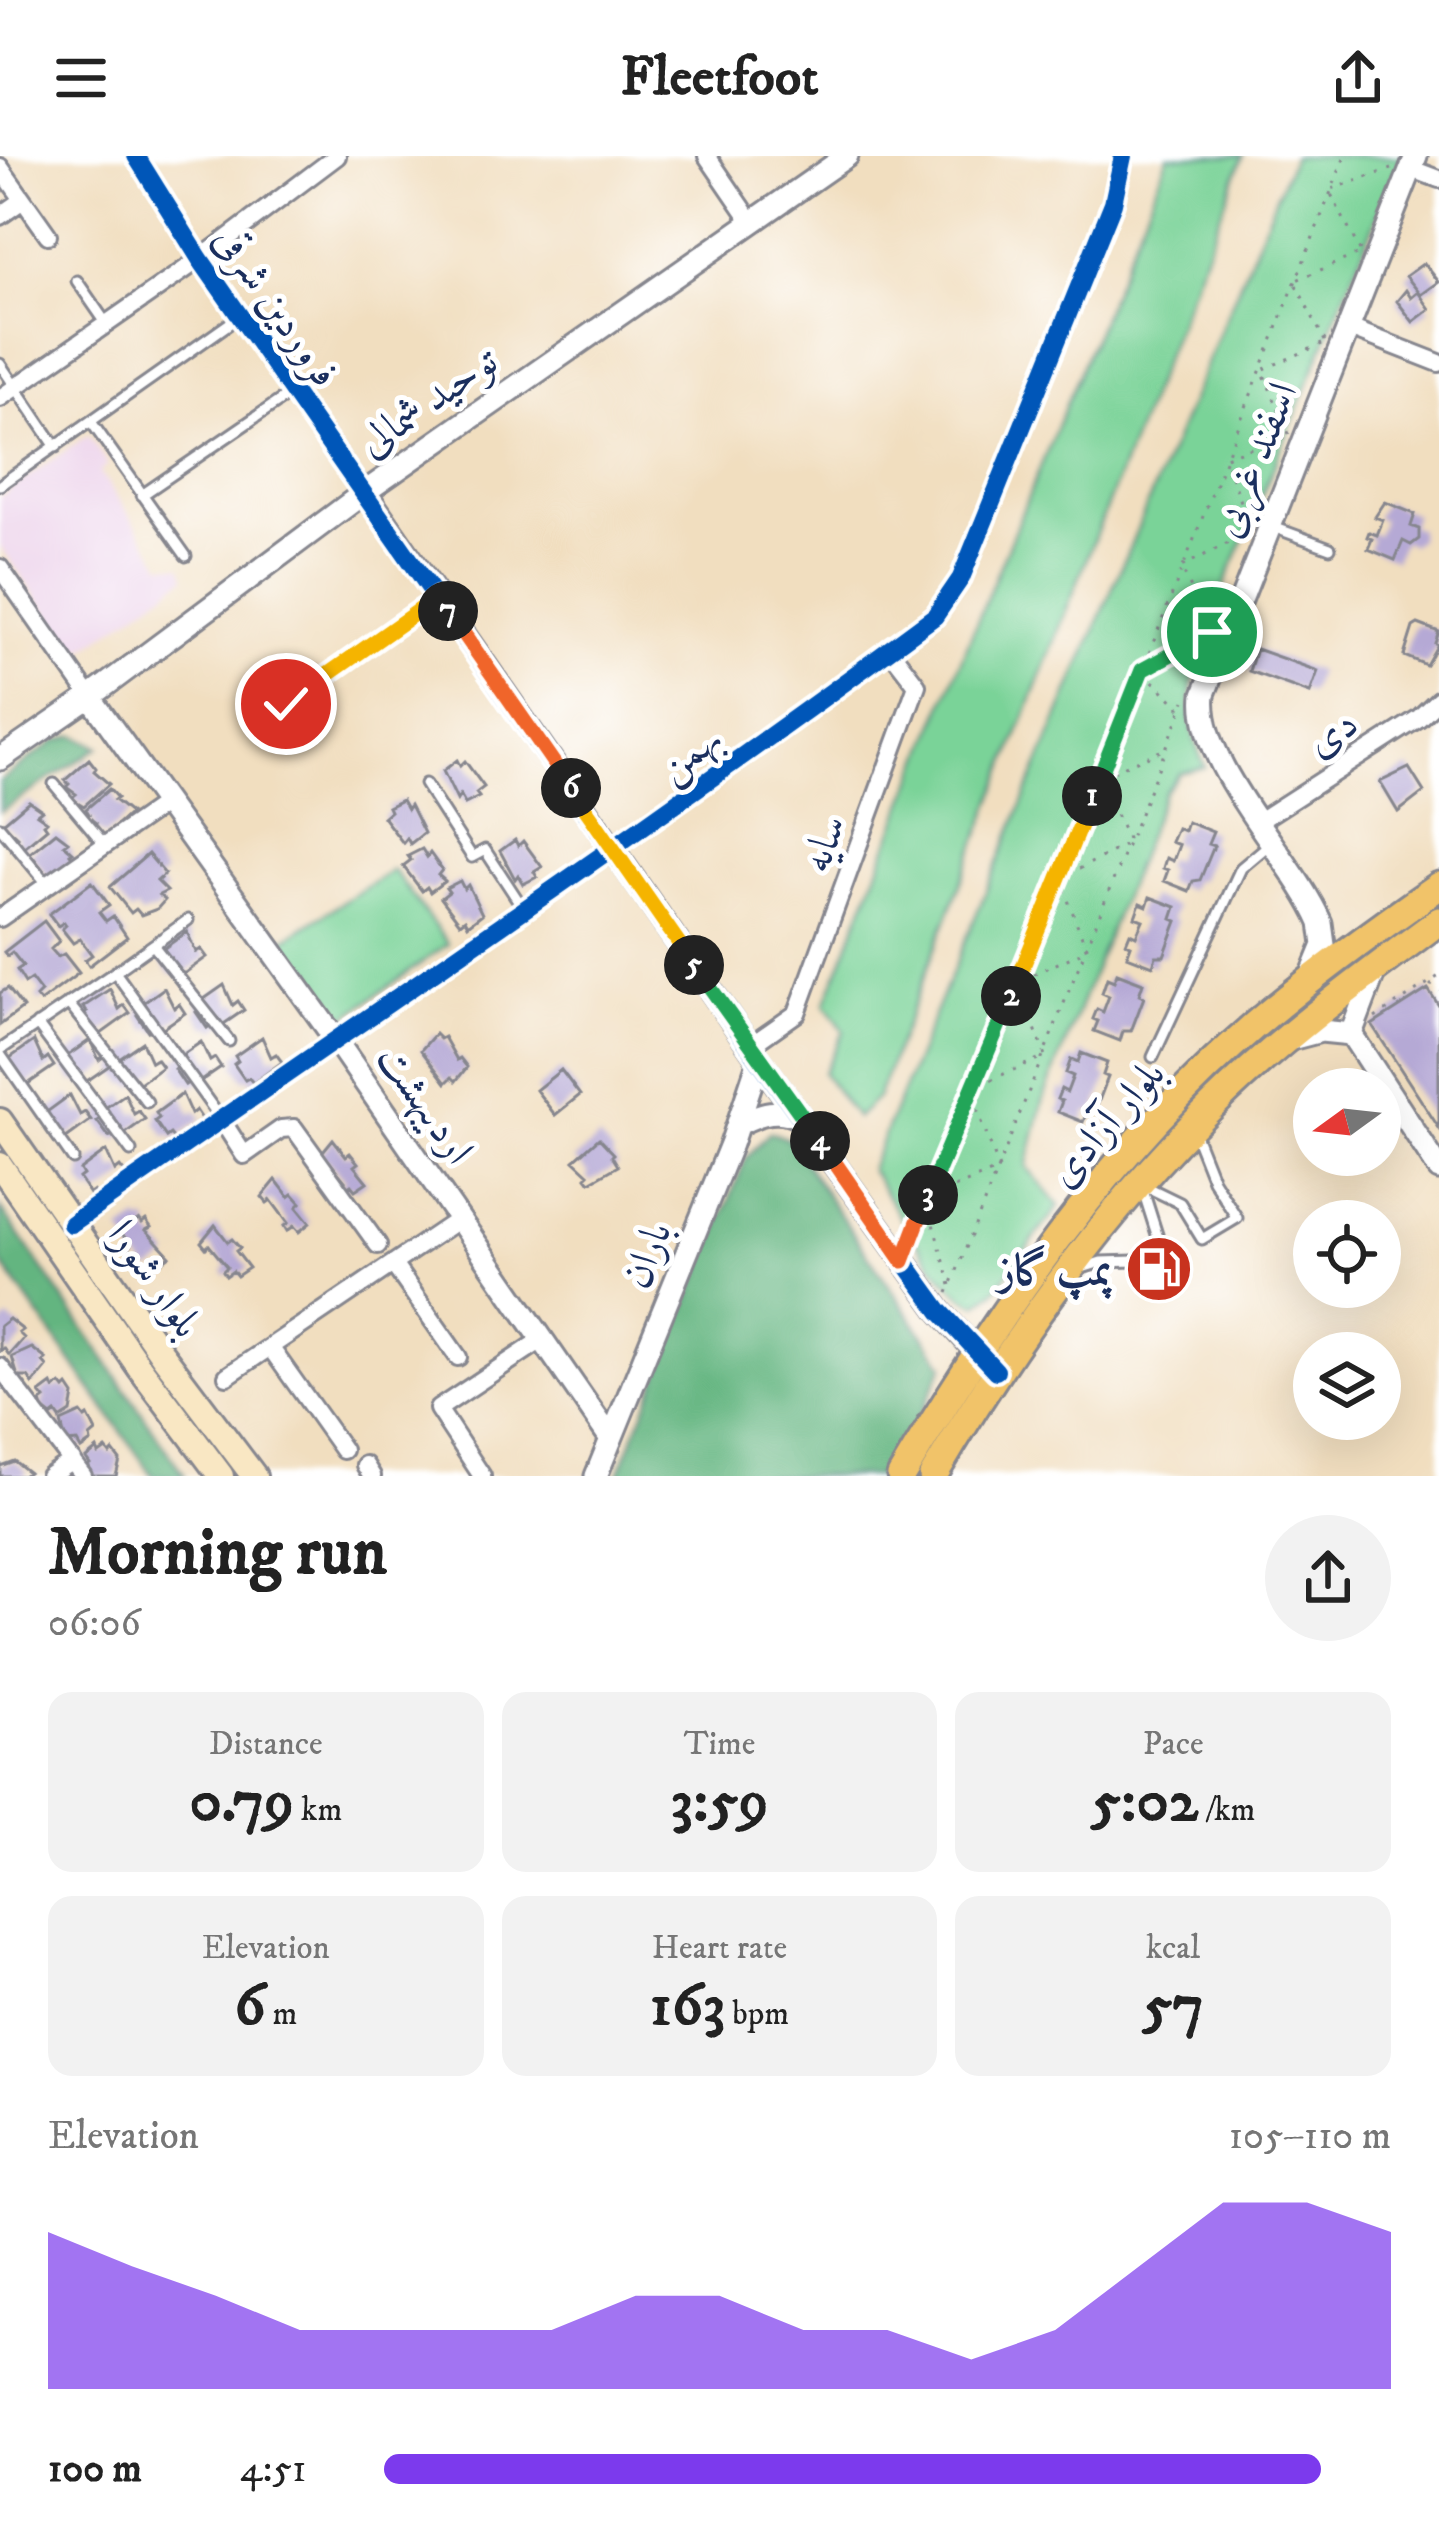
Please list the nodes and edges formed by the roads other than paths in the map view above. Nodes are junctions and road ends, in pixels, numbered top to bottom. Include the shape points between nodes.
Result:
1 (136, 156) edge
2 (337, 156) edge
3 (707, 156) edge
4 (847, 156) edge
5 (1123, 156) edge
6 (1406, 160) edge
7 (0, 167) edge
8 (1439, 179) edge
9 (23, 200) junction
10 (0, 216) edge
11 (752, 222) junction
12 (48, 236) dead end
13 (200, 259) junction
14 (77, 281) dead end
15 (240, 316) junction
16 (106, 323) junction
17 (1347, 327) junction
18 (1439, 363) edge
19 (0, 364) edge
20 (16, 387) junction
21 (294, 391) junction
22 (0, 398) edge
23 (92, 423) junction
24 (56, 447) junction
25 (0, 485) edge
26 (365, 492) junction
27 (142, 495) junction
28 (1268, 525) junction
29 (1330, 548) dead end
30 (186, 556) dead end
31 (0, 568) edge
32 (438, 597) junction
33 (890, 650) junction
34 (90, 697) junction
35 (1439, 699) edge
36 (286, 704) dead end
37 (0, 759) edge
38 (54, 784) dead end
39 (424, 784) dead end
40 (167, 802) junction
41 (1259, 820) junction
42 (0, 826) edge
43 (1272, 842) junction
44 (105, 845) junction
45 (613, 850) junction
46 (48, 885) junction
47 (1439, 886) edge
48 (523, 908) junction
49 (1316, 912) junction
50 (0, 918) edge
51 (1392, 919) junction
52 (188, 920) dead end
53 (1439, 921) edge
54 (153, 945) junction
55 (1376, 968) junction
56 (115, 972) junction
57 (1305, 987) junction
58 (68, 1004) junction
59 (38, 1024) junction
60 (1358, 1029) junction
61 (335, 1039) junction
62 (229, 1041) dead end
63 (1285, 1041) junction
64 (0, 1052) edge
65 (755, 1053) junction
66 (1153, 1057) dead end
67 (147, 1102) dead end
68 (221, 1119) junction
69 (0, 1121) edge
70 (739, 1124) junction
71 (1192, 1127) junction
72 (811, 1129) junction
73 (131, 1151) dead end
74 (73, 1159) dead end
75 (0, 1165) edge
76 (1439, 1169) edge
77 (1142, 1184) junction
78 (459, 1219) junction
79 (71, 1224) junction
80 (378, 1246) dead end
81 (393, 1264) junction
82 (1068, 1272) junction
83 (543, 1340) junction
84 (270, 1347) junction
85 (458, 1357) dead end
86 (987, 1361) junction
87 (0, 1366) edge
88 (227, 1376) dead end
89 (611, 1439) junction
90 (343, 1450) dead end
91 (71, 1460) junction
92 (49, 1476) edge
93 (83, 1476) edge
94 (221, 1476) edge
95 (254, 1476) edge
96 (482, 1476) edge
97 (596, 1476) edge
98 (901, 1476) edge
99 (933, 1476) edge

1 - 13 street, فروردین شرقی
2 - 13 street
3 - 11 street
4 - 11 street, توحید شمالی
5 - 33 street, بهمن via 1113,203 961,578 935,616
6 - 8 street
6 - 17 street, اسفند غربی
7 - 9 street
9 - 10 street
9 - 12 street
11 - 26 street, توحید شمالی
13 - 15 street, فروردین شرقی
13 - 16 street
14 - 16 lane
15 - 21 street, فروردین شرقی
15 - 23 lane
16 - 20 street
17 - 18 street
17 - 28 street, اسفند غربی
19 - 20 lane
20 - 22 street
20 - 24 lane
21 - 26 street, فروردین شرقی
21 - 27 lane
23 - 24 lane
23 - 27 lane
24 - 25 lane
26 - 32 street
26 - 34 street, توحید شمالی
27 - 30 lane
28 - 29 lane
28 - 41 street, اسفند غربی via 1202,711 1219,758
31 - 34 street
32 - 36 lane
32 - 45 street
33 - 45 street, بهمن
33 - 65 street, سایه via 917,686 797,1013
34 - 37 street, توحید شمالی
34 - 40 street, اردیبهشت
35 - 41 street, دی
38 - 44 lane
39 - 48 lane via 472,857 485,850
40 - 44 street
40 - 61 street, اردیبهشت
41 - 43 street, اسفند غربی
42 - 46 lane
43 - 49 street, اسفند غربی
43 - 66 lane via 1240,868
44 - 46 street
45 - 48 street, بهمن
45 - 65 street
46 - 50 street
47 - 51 main road, بلوار آزادی
48 - 61 street, بهمن
49 - 51 street via 1334,929 1353,932
49 - 57 street via 1324,945
51 - 57 main road, بلوار آزادی
52 - 54 lane
53 - 55 main road, بلوار آزادی
54 - 56 lane
54 - 62 lane
55 - 60 street
55 - 63 main road, بلوار آزادی
56 - 58 lane
56 - 68 lane
57 - 86 main road, بلوار آزادی via 1144,1134 997,1319
58 - 59 lane
58 - 67 lane
59 - 64 lane
59 - 73 lane
60 - 63 street
60 - 76 street
61 - 68 street, بهمن
61 - 78 street, اردیبهشت
63 - 71 main road, بلوار آزادی
64 - 74 lane
65 - 70 street, باران
65 - 72 street
68 - 79 street, بهمن
68 - 80 street via 244,1155 294,1128
69 - 79 main road, بلوار شورا
70 - 72 street via 790,1112
70 - 89 street, باران
71 - 77 main road, بلوار آزادی
71 - 77 lane via 1237,1218 1202,1239 1180,1203
72 - 86 street via 940,1312
75 - 94 main road, بلوار شورا
77 - 82 main road, بلوار آزادی
77 - 82 lane via 1160,1244 1178,1272 1156,1288 1135,1261
78 - 81 street
78 - 83 street, اردیبهشت
79 - 95 main road, بلوار شورا
81 - 84 street
81 - 85 street
82 - 86 main road, بلوار آزادی
83 - 89 street, اردیبهشت
83 - 96 street via 438,1409
84 - 88 street
84 - 90 street
86 - 98 main road, بلوار آزادی
86 - 99 main road, بلوار آزادی
87 - 91 street
89 - 97 street, باران
91 - 92 street
91 - 93 street

